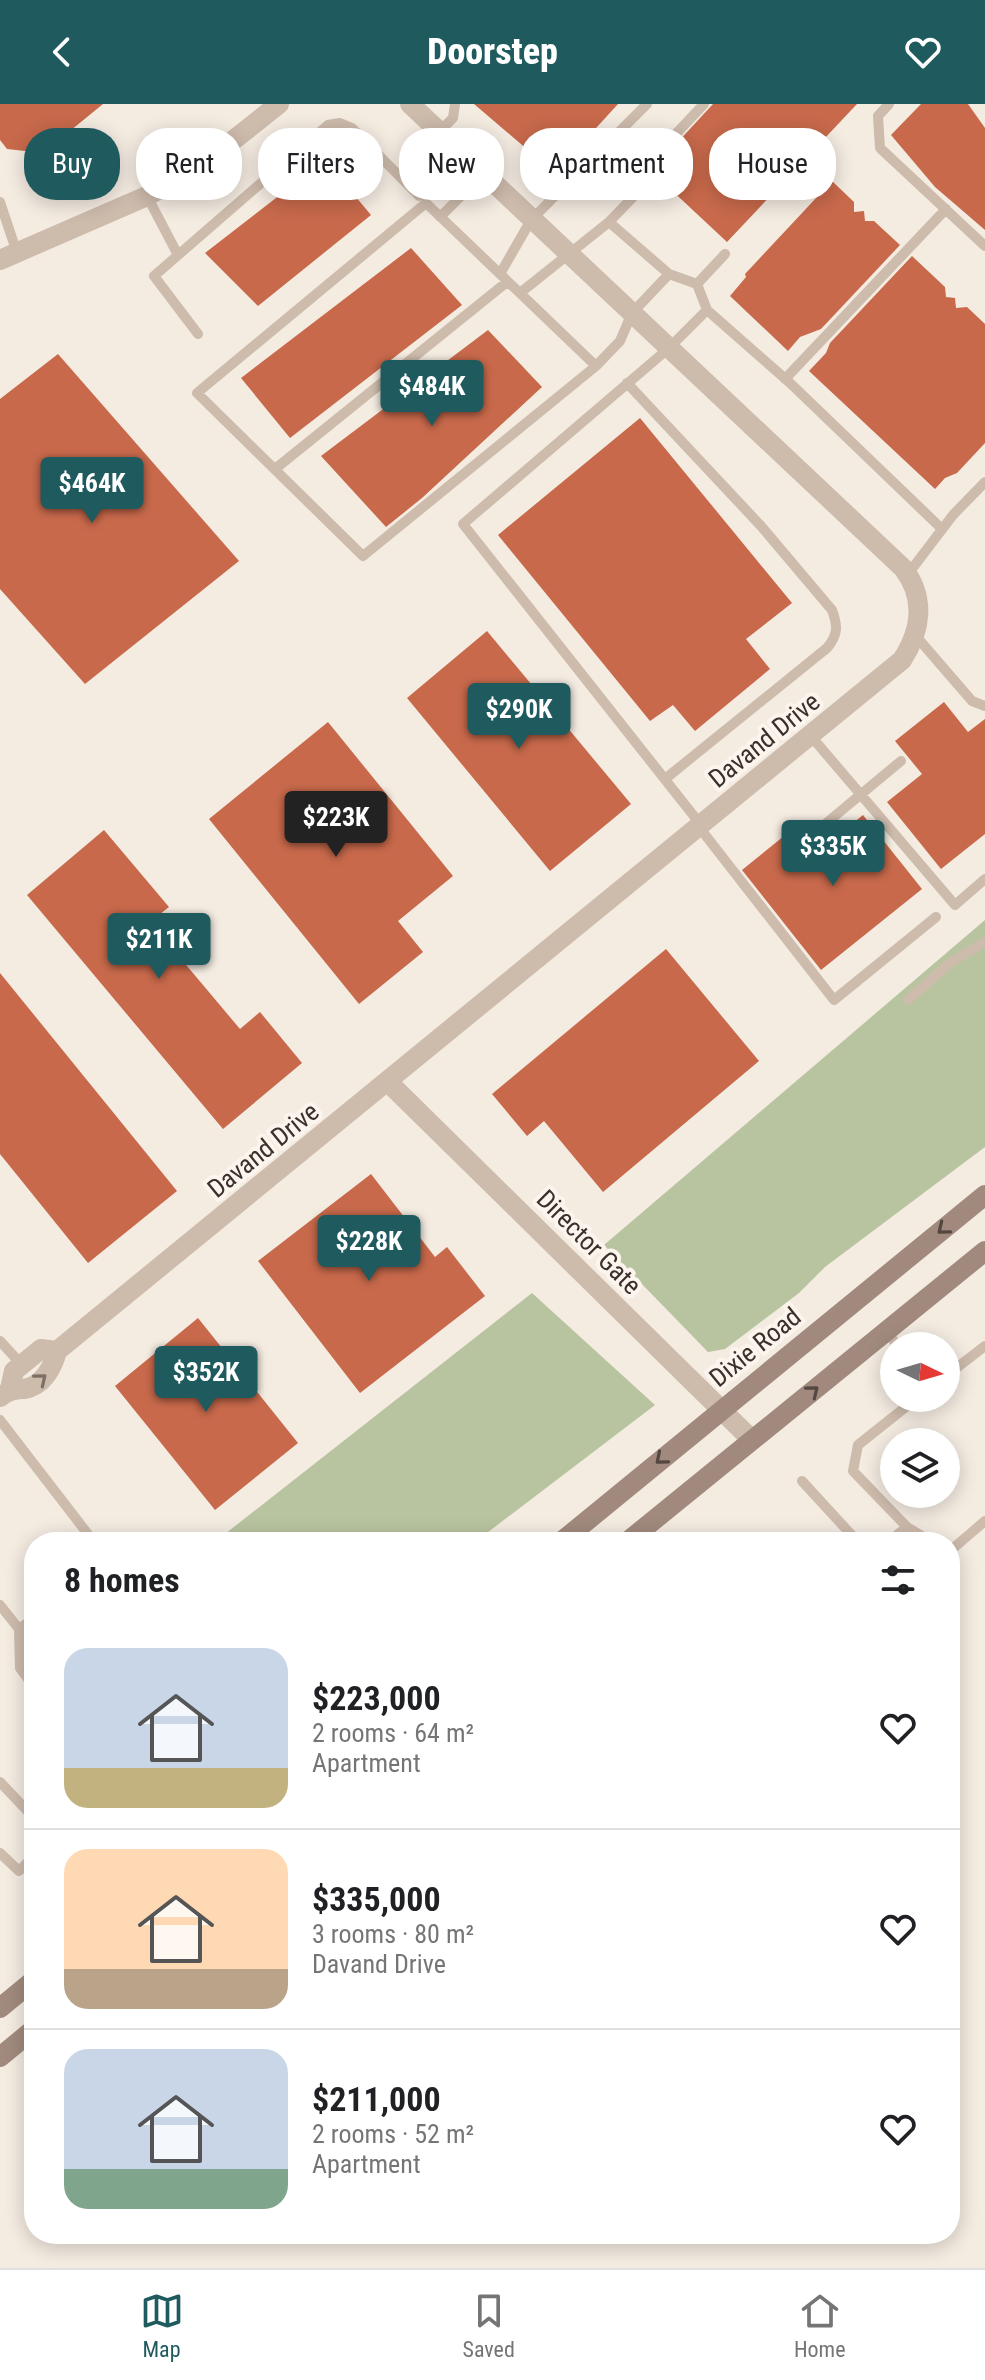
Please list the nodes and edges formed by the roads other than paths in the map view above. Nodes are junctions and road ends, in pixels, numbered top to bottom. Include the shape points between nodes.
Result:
1 (279, 104) edge
2 (410, 104) edge
3 (455, 104) edge
4 (647, 104) edge
5 (704, 104) edge
6 (889, 104) edge
7 (435, 128) edge
8 (443, 128) edge
9 (242, 133) edge
10 (399, 176) edge
11 (504, 194) edge
12 (138, 200) edge
13 (149, 200) edge
14 (423, 200) edge
15 (457, 200) edge
16 (0, 202) edge
17 (426, 203) junction
18 (946, 209) junction
19 (440, 217) junction
20 (531, 220) junction
21 (609, 222) junction
22 (985, 246) edge
23 (568, 253) junction
24 (725, 254) dead end
25 (178, 255) junction
26 (8, 257) edge
27 (669, 274) junction
28 (504, 278) junction
29 (697, 284) junction
30 (520, 293) junction
31 (707, 310) junction
32 (632, 313) junction
33 (198, 334) dead end
34 (669, 348) junction
35 (596, 366) junction
36 (785, 379) junction
37 (627, 383) junction
38 (275, 469) junction
39 (985, 482) edge
40 (942, 529) junction
41 (908, 574) junction
42 (915, 635) junction
43 (985, 706) edge
44 (810, 735) junction
45 (901, 761) dead end
46 (665, 779) junction
47 (861, 795) junction
48 (700, 826) junction
49 (806, 840) dead end
50 (985, 879) edge
51 (936, 917) dead end
52 (985, 942) edge
53 (908, 1000) dead end
54 (388, 1082) junction
55 (985, 1195) edge
56 (985, 1251) edge
57 (899, 1332) edge
58 (0, 1341) edge
59 (985, 1346) edge
60 (880, 1348) edge
61 (57, 1351) junction
62 (22, 1365) junction
63 (960, 1365) edge
64 (5, 1393) edge
65 (721, 1409) junction
66 (899, 1412) edge
67 (0, 1420) edge
68 (752, 1440) junction
69 (802, 1481) dead end
70 (985, 1521) edge
71 (907, 1527) junction
72 (86, 1532) edge
73 (573, 1532) edge
74 (639, 1532) edge
75 (849, 1532) edge
76 (901, 1532) edge
77 (915, 1532) edge
78 (960, 1542) edge
79 (0, 1605) edge
80 (24, 1625) edge
81 (19, 1629) junction
82 (24, 1673) edge
83 (0, 1782) edge
84 (24, 1807) edge
85 (0, 1853) edge
86 (24, 1866) edge
87 (24, 1988) edge
88 (0, 2008) edge
89 (24, 2037) edge
90 (0, 2057) edge

1 - 9 street
2 - 7 street
3 - 8 lane via 453,118
4 - 20 lane
5 - 21 lane via 639,173 635,195
6 - 18 lane via 878,116 880,148
10 - 25 lane via 352,128 328,125
11 - 20 street
12 - 26 street
13 - 25 lane
14 - 17 lane
15 - 19 lane
16 - 26 lane
17 - 19 lane
17 - 38 lane via 197,393
18 - 22 lane
18 - 36 lane
19 - 28 lane
20 - 23 street
20 - 28 lane
21 - 23 lane
21 - 27 lane
23 - 30 lane
23 - 32 street
24 - 29 lane
25 - 33 lane via 154,276
27 - 29 lane
27 - 32 lane
28 - 30 lane
28 - 38 lane
29 - 31 lane
30 - 35 lane
31 - 34 lane
31 - 36 lane
32 - 34 street
32 - 35 lane via 620,341
34 - 37 lane
34 - 41 street
35 - 38 lane via 363,556
36 - 40 lane
37 - 46 lane via 463,524
37 - 46 lane via 761,526 832,610 837,624 827,648
39 - 40 lane
40 - 41 lane
41 - 42 street via 919,600
42 - 43 lane via 972,701
42 - 44 street, Davand Drive via 902,660
44 - 47 lane
44 - 48 street, Davand Drive
45 - 47 lane
46 - 48 lane
47 - 49 lane
47 - 50 lane via 955,905
48 - 51 lane via 834,1000
48 - 54 street, Davand Drive
52 - 53 lane via 951,962
54 - 61 street, Davand Drive
54 - 65 street, Director Gate
55 -> 65 main road, Dixie Road
56 - 57 main road
58 - 62 lane
59 - 63 lane
68 -> 60 main road
61 - 62 street, Davand Drive via 41,1349
64 -> 61 street, Davand Drive via 29,1389 52,1369
62 - 64 street, Davand Drive
65 - 68 street, Director Gate
65 -> 73 main road, Dixie Road
66 - 71 lane via 858,1445 853,1471
67 - 72 lane
68 - 74 main road
69 - 75 lane
70 - 78 lane
71 - 76 lane
71 - 77 lane
79 - 81 lane
80 - 81 lane
81 - 82 lane
83 - 84 lane
85 - 86 lane via 19,1871
87 - 88 main road
89 - 90 main road

